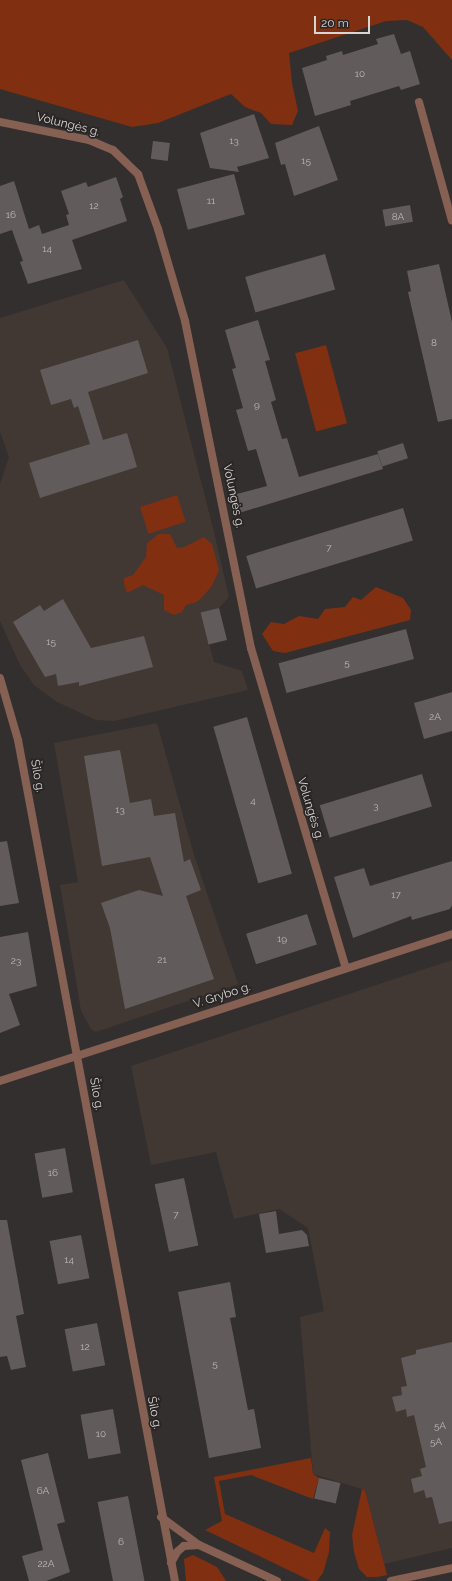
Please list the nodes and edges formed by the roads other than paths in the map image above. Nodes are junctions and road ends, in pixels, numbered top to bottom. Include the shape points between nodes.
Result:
1 (418, 102) dead end
2 (0, 122) edge
3 (452, 221) edge
4 (0, 678) edge
5 (452, 934) edge
6 (346, 968) junction
7 (76, 1055) junction
8 (0, 1081) edge
9 (161, 1517) junction
10 (199, 1545) junction
11 (171, 1563) junction
12 (452, 1568) edge
13 (258, 1572) junction
14 (175, 1581) edge
15 (264, 1581) edge
16 (277, 1581) edge
17 (391, 1581) edge

1 - 3 street
2 - 6 street, Volungės g. via 89,140 113,150 138,174 158,229 185,321 251,648
4 - 7 street, Šilo g. via 18,740
5 - 6 street, V. Grybo g.
6 - 7 street, V. Grybo g.
7 - 8 street, V. Grybo g.
7 - 9 street, Šilo g.
9 - 10 street
9 - 11 street, Šilo g.
10 - 11 street via 184,1546
10 - 13 street
11 - 14 street, Šilo g.
12 - 17 street
13 - 15 street
13 - 16 street

